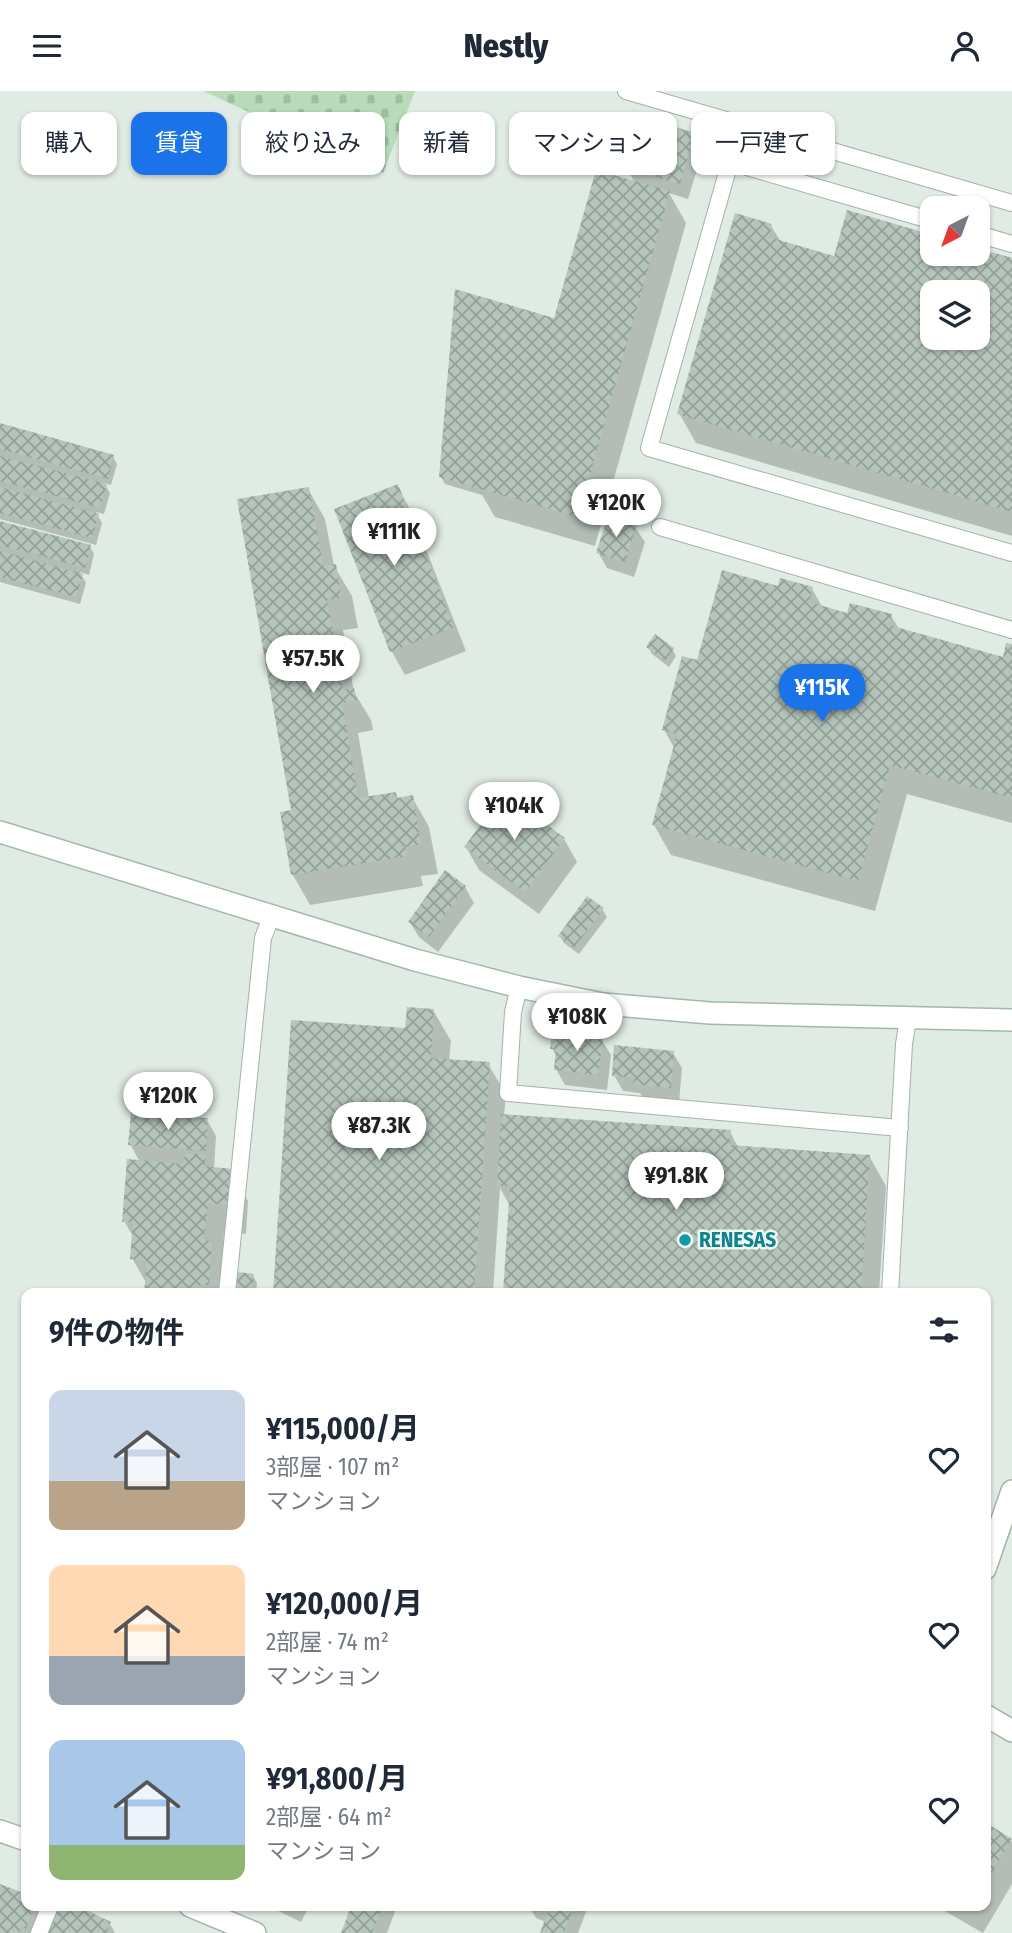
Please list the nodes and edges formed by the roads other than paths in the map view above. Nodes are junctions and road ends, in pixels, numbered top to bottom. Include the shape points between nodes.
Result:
1 (626, 91) edge
2 (1012, 203) edge
3 (920, 217) edge
4 (990, 238) edge
5 (1012, 244) edge
6 (660, 527) dead end
7 (1012, 553) edge
8 (1012, 630) edge
9 (0, 832) edge
10 (272, 915) junction
11 (519, 987) junction
12 (908, 1019) junction
13 (1012, 1020) edge
14 (900, 1128) junction
15 (228, 1288) edge
16 (890, 1288) edge
17 (1012, 1491) edge
18 (991, 1552) edge
19 (991, 1719) edge
20 (1012, 1731) edge
21 (0, 1831) edge
22 (21, 1838) edge
23 (48, 1911) edge
24 (202, 1911) edge
25 (39, 1933) edge
26 (255, 1933) edge

1 - 2 lane
3 - 7 lane via 730,163 649,447
4 - 5 lane
6 - 8 lane
9 - 10 street
10 - 11 street
10 - 15 lane via 263,938
11 - 12 street via 603,1004 710,1013
11 - 14 lane via 508,1093
12 - 13 street
12 - 14 lane
14 - 16 lane
17 - 18 street
19 - 20 street
21 - 22 street
23 - 25 lane
24 - 26 street

